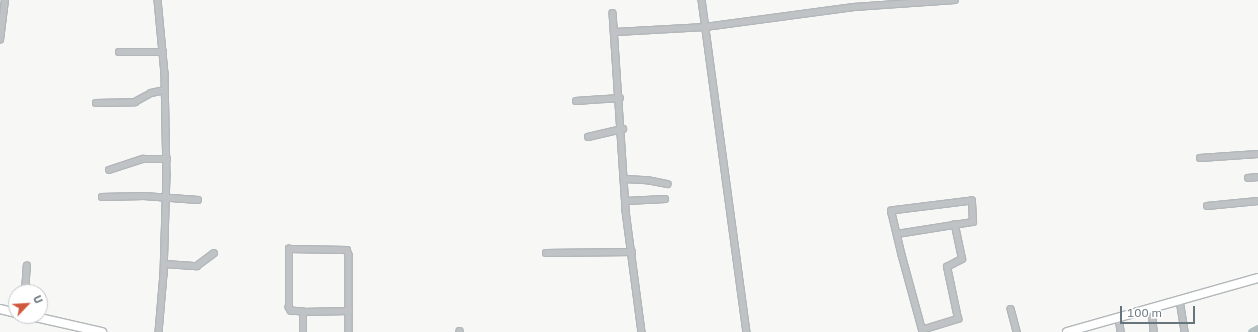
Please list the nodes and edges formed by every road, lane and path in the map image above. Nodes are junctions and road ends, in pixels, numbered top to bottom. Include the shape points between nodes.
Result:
1 (4, 0) edge
2 (158, 0) edge
3 (702, 0) edge
4 (956, 0) edge
5 (614, 13) dead end
6 (705, 27) junction
7 (616, 32) junction
8 (0, 40) edge
9 (119, 52) dead end
10 (163, 52) junction
11 (165, 90) junction
12 (620, 98) junction
13 (576, 101) dead end
14 (96, 103) dead end
15 (623, 129) junction
16 (588, 137) dead end
17 (1258, 154) edge
18 (1200, 158) dead end
19 (167, 159) junction
20 (109, 170) dead end
21 (1258, 177) edge
22 (1248, 178) dead end
23 (625, 179) junction
24 (668, 184) dead end
25 (102, 197) dead end
26 (166, 198) junction
27 (665, 199) dead end
28 (198, 200) dead end
29 (626, 201) junction
30 (1258, 201) edge
31 (1207, 206) dead end
32 (955, 225) junction
33 (897, 234) junction
34 (214, 252) dead end
35 (632, 252) junction
36 (546, 253) dead end
37 (165, 264) junction
38 (27, 266) dead end
39 (1258, 278) edge
40 (26, 284) edge
41 (1180, 300) junction
42 (1152, 308) junction
43 (1011, 309) dead end
44 (350, 311) junction
45 (303, 312) junction
46 (1119, 317) junction
47 (48, 320) edge
48 (1088, 329) edge
49 (922, 331) edge
50 (102, 332) edge
51 (159, 332) edge
52 (303, 332) edge
53 (349, 332) edge
54 (642, 332) edge
55 (747, 332) edge
56 (1017, 332) edge
57 (1067, 332) edge
58 (1121, 332) edge
59 (1154, 332) edge
60 (1185, 332) edge

1 - 8 street
2 - 10 street
3 - 6 street
4 - 6 street via 885,4
5 - 7 street
6 - 7 street
6 - 55 street
7 - 12 street
9 - 10 street
10 - 11 street
11 - 14 street via 151,93 135,102
11 - 19 street
12 - 13 street
12 - 15 street
15 - 16 street
15 - 23 street
17 - 18 street
19 - 20 street via 142,159
19 - 26 street
21 - 22 street
23 - 24 street
23 - 29 street
25 - 26 street
26 - 28 street
26 - 37 street
27 - 29 street
29 - 35 street
30 - 31 street
32 - 33 street
32 - 33 street via 973,222 971,199 894,210 892,213
32 - 49 street via 962,259 947,267 958,319
33 - 49 street
34 - 37 street via 197,266
35 - 36 street
35 - 54 street
37 - 51 street
38 - 40 street
39 - 41 main road
41 - 42 main road
41 - 60 street
42 - 46 main road
42 - 59 street
43 - 56 street
44 - 45 street
44 - 45 street via 348,250 292,248 289,251 289,308 292,311
44 - 53 street
45 - 52 street
46 - 48 main road
46 - 58 street
47 - 50 main road
48 - 57 main road

